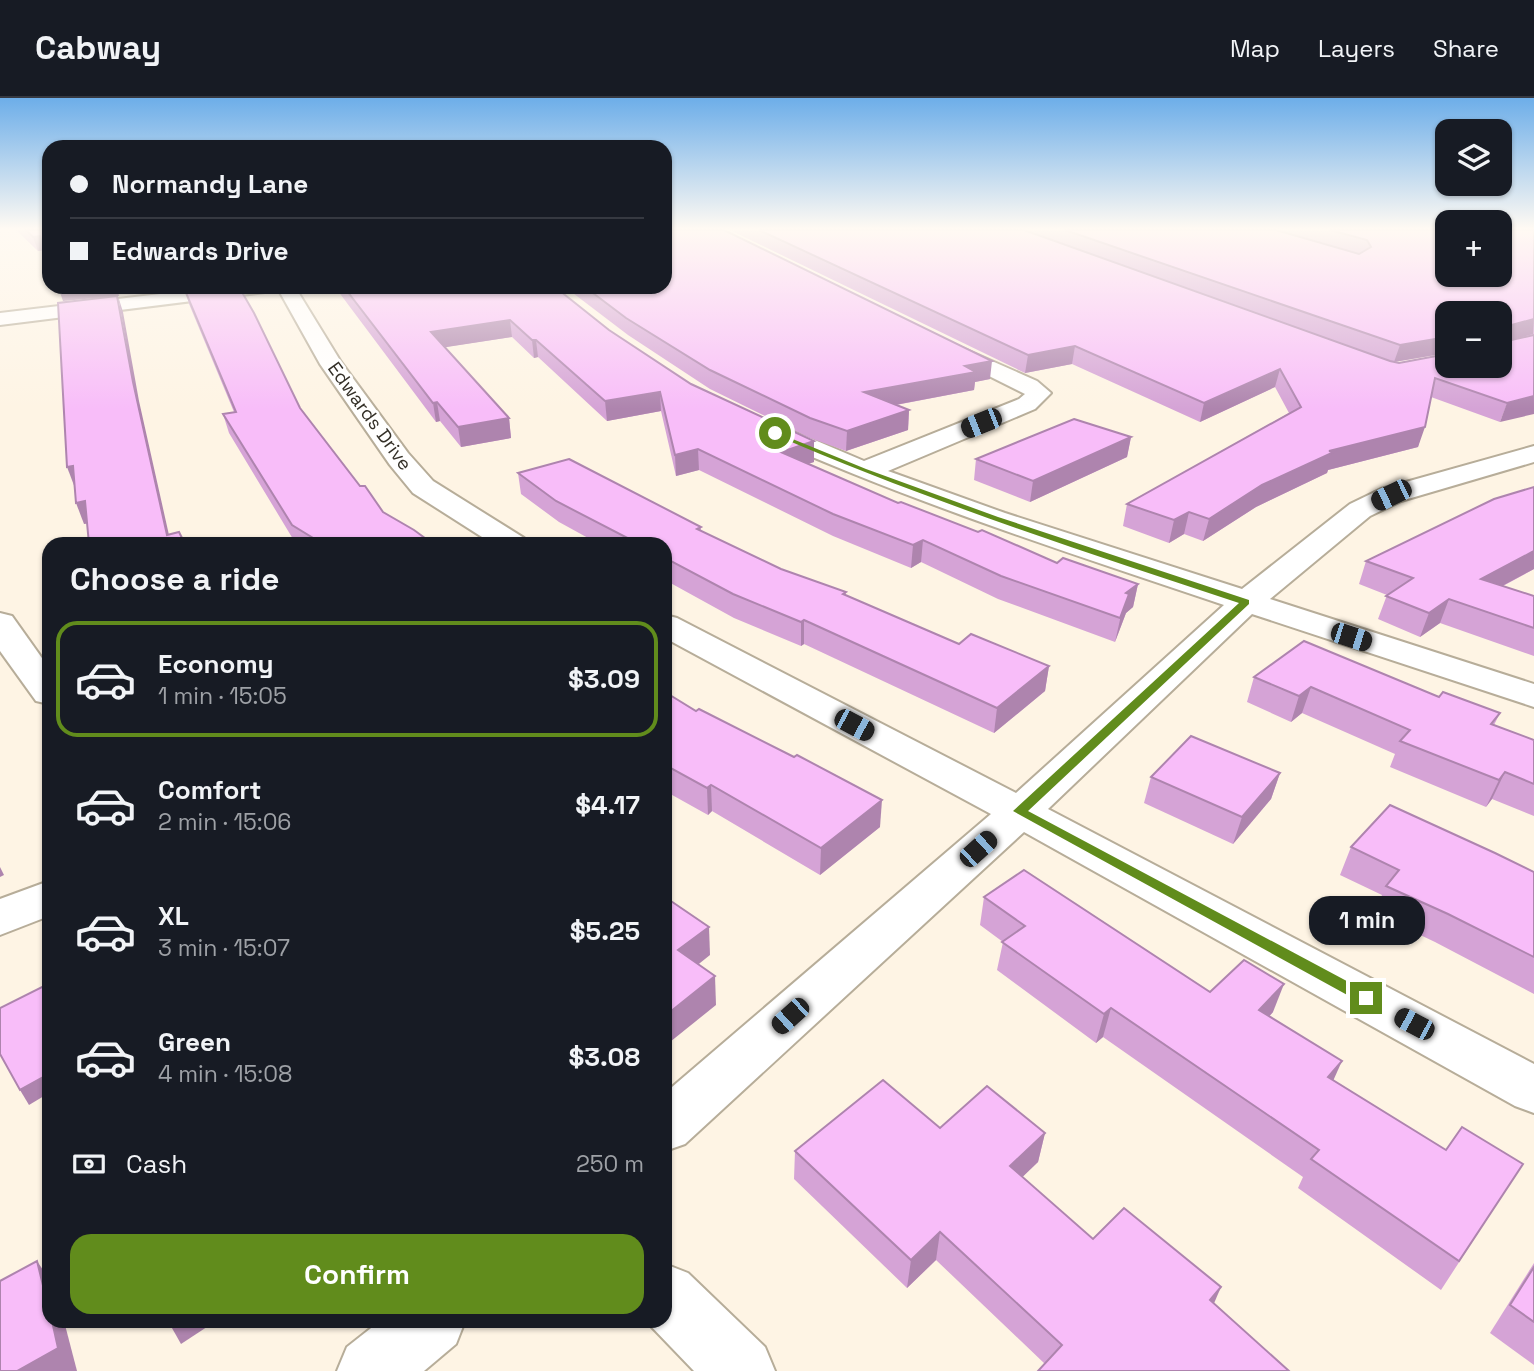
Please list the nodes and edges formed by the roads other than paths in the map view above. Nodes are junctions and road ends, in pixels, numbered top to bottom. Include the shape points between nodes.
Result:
1 (207, 294) edge
2 (290, 294) edge
3 (0, 319) edge
4 (923, 335) edge
5 (738, 414) edge
6 (1534, 454) edge
7 (863, 471) junction
8 (502, 537) edge
9 (1246, 602) junction
10 (0, 623) edge
11 (672, 629) edge
12 (42, 683) edge
13 (1534, 696) edge
14 (1020, 811) junction
15 (42, 900) edge
16 (0, 918) edge
17 (1534, 1090) edge
18 (672, 1121) edge
19 (672, 1302) edge
20 (424, 1328) edge
21 (371, 1371) edge
22 (741, 1371) edge

1 - 3 street
2 - 8 street, Edwards Drive via 331,364 398,459 423,487
4 - 7 street via 1040,393 1027,404
5 - 7 street
6 - 9 street via 1391,495 1360,510
7 - 9 street
9 - 13 street
9 - 14 street
10 - 12 street
11 - 14 street
14 - 17 street
14 - 18 street
15 - 16 street
19 - 22 street
20 - 21 street

